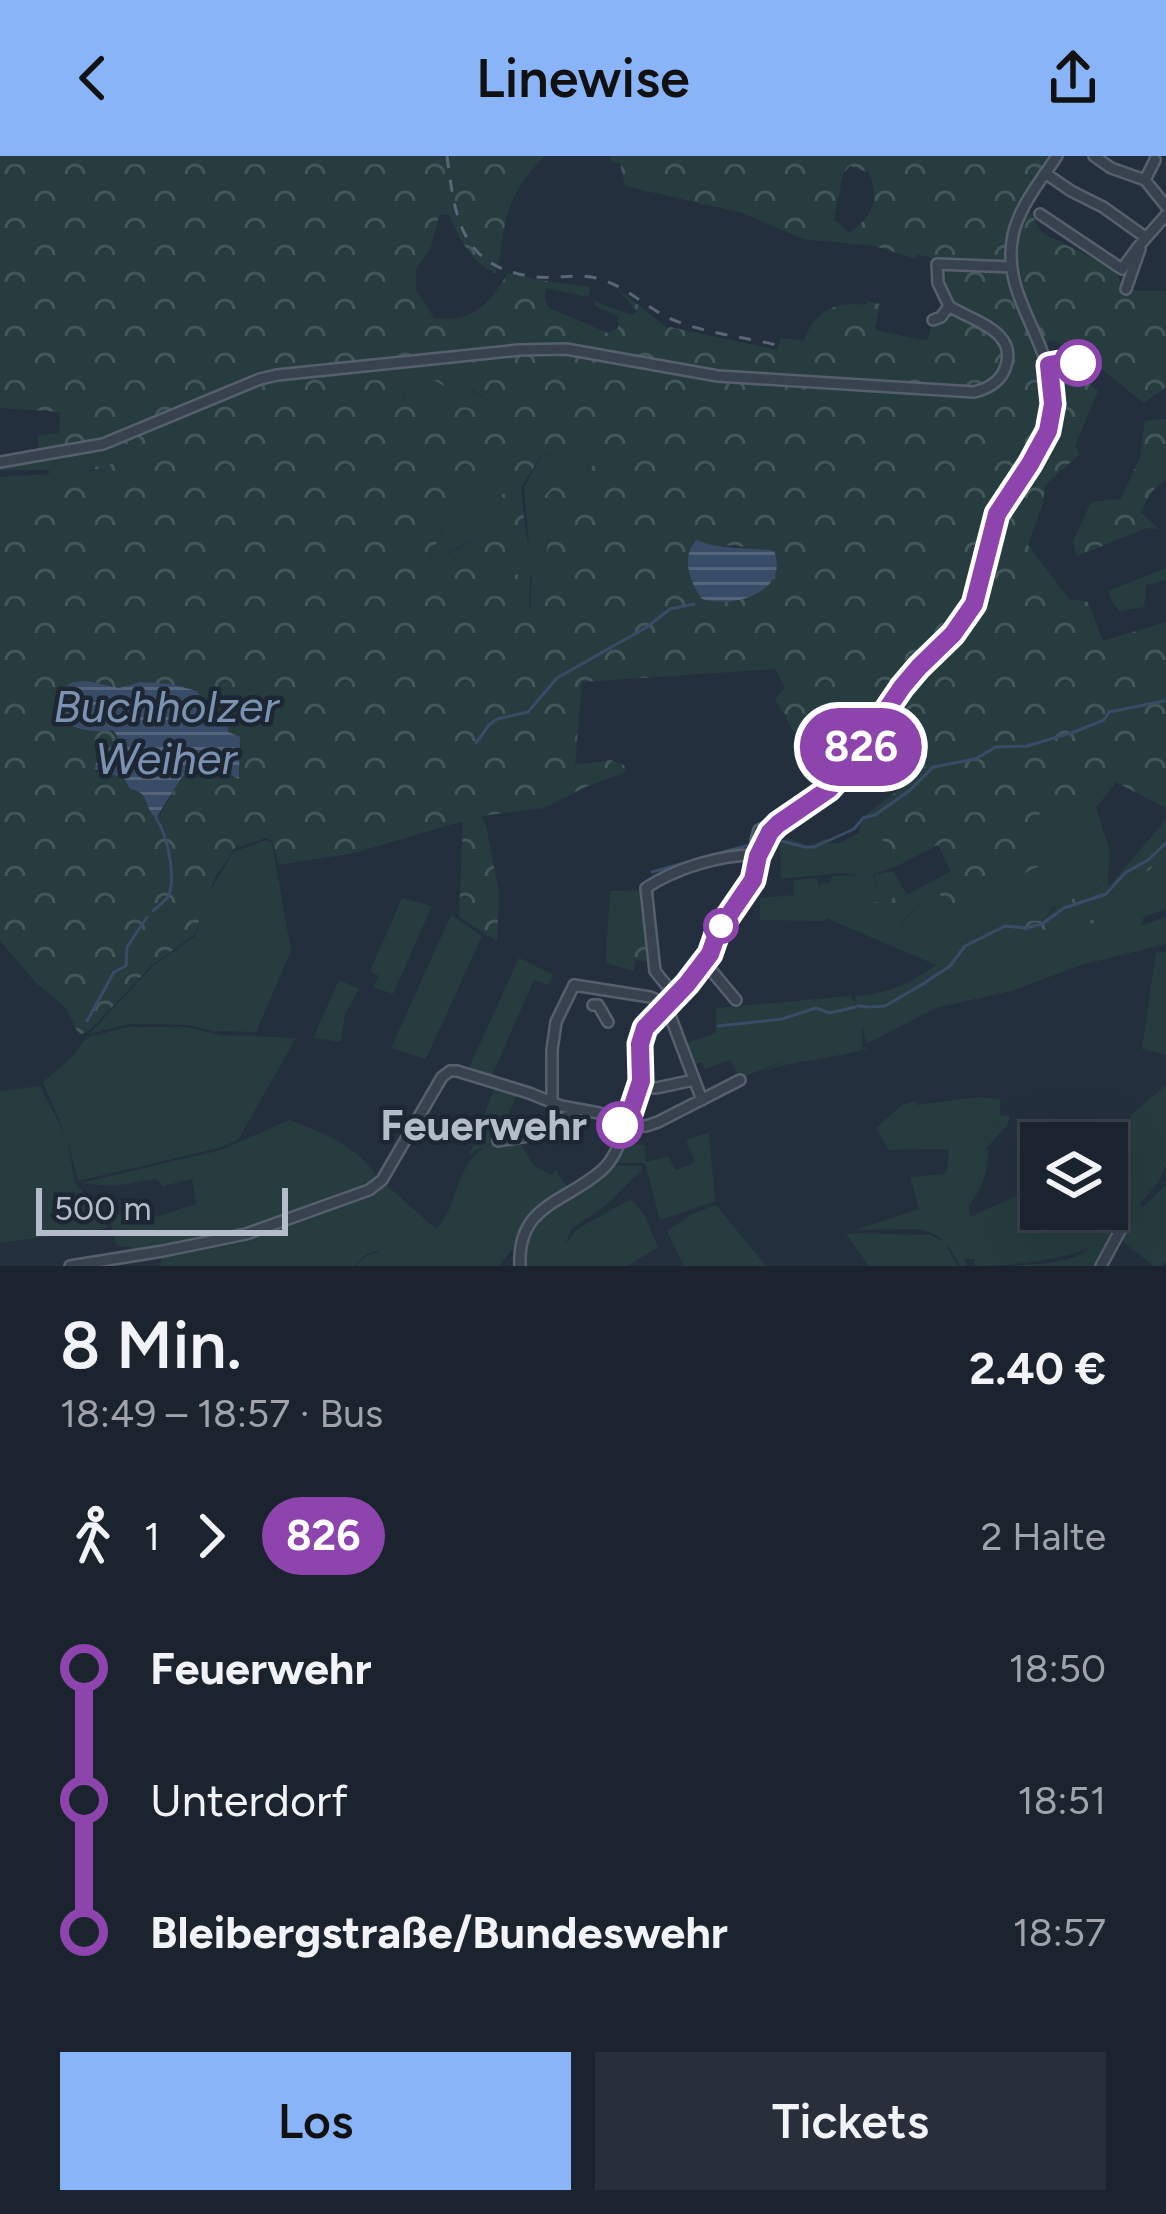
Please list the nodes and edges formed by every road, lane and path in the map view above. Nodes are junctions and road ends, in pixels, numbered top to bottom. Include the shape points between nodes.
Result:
1 (1057, 156) edge
2 (1094, 156) edge
3 (1155, 160) dead end
4 (1046, 173) junction
5 (1145, 180) junction
6 (1166, 210) edge
7 (1040, 214) dead end
8 (1144, 239) junction
9 (1012, 267) junction
10 (1126, 290) dead end
11 (949, 306) junction
12 (933, 320) dead end
13 (0, 462) edge
14 (758, 856) junction
15 (704, 963) junction
16 (736, 1000) dead end
17 (667, 1004) junction
18 (593, 1006) dead end
19 (608, 1022) dead end
20 (694, 1080) junction
21 (740, 1080) dead end
22 (640, 1087) junction
23 (702, 1100) junction
24 (552, 1103) junction
25 (575, 1109) junction
26 (626, 1124) junction
27 (498, 1141) dead end
28 (1120, 1230) edge
29 (70, 1266) edge
30 (520, 1266) edge
31 (1101, 1266) edge

1 - 4 street
2 - 5 street
3 - 5 street
4 - 8 street
4 - 9 street via 1018,220
5 - 6 street
6 - 8 street
7 - 8 street via 1122,269
8 - 10 street
9 - 11 street via 937,264
9 - 14 street via 1049,365 1048,431 997,514 965,620 902,687 844,772 767,833
11 - 12 street
11 - 13 street via 1004,342 1004,372 983,390 718,376 566,349 519,350 277,375 104,444
14 - 15 street via 753,880
14 - 17 street via 691,867 646,888
15 - 16 street
15 - 17 street
17 - 20 street
17 - 22 street via 642,1034
17 - 24 street via 574,985 556,1022
18 - 19 street
20 - 22 street
20 - 23 street
21 - 23 street
22 - 26 street
23 - 26 street via 652,1125
24 - 25 street
24 - 29 street via 450,1071 369,1190 246,1234
25 - 26 street
25 - 27 street via 534,1135
26 - 30 street via 601,1171 529,1224
28 - 31 street

